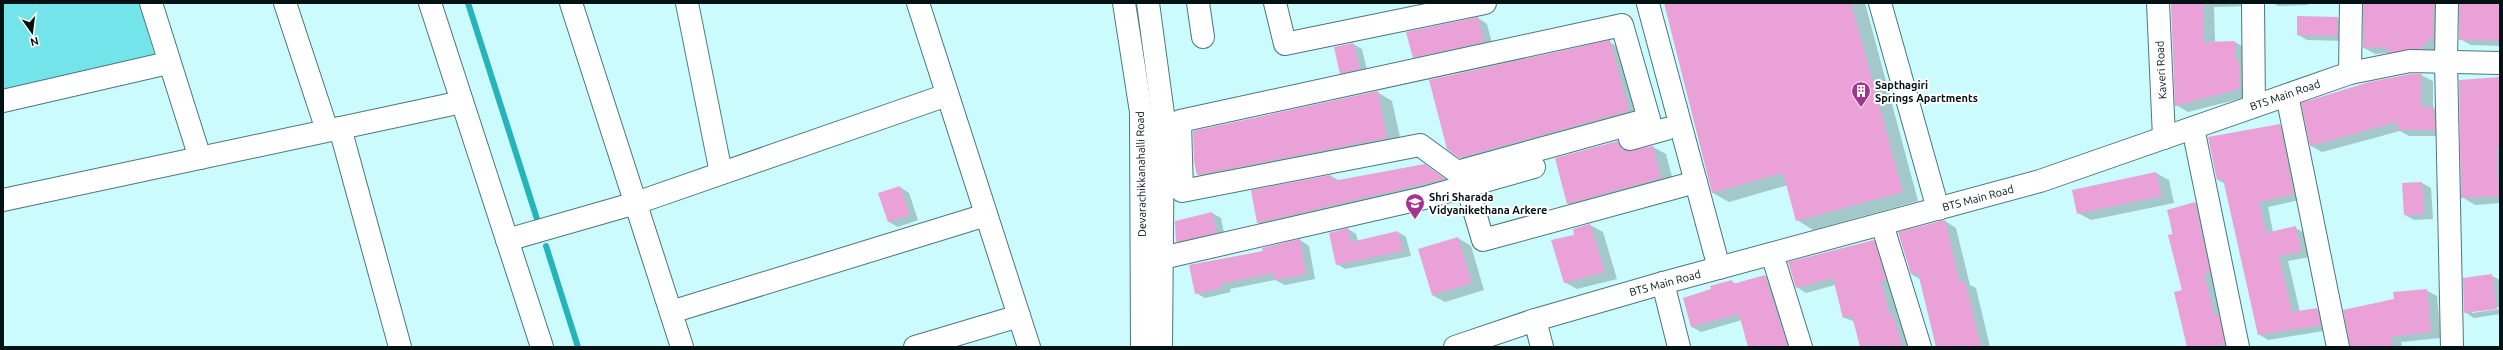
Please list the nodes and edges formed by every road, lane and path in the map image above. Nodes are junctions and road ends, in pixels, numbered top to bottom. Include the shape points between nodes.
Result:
1 (151, 3) edge
2 (285, 3) edge
3 (430, 3) edge
4 (571, 3) edge
5 (687, 3) edge
6 (918, 3) edge
7 (1124, 3) edge
8 (1148, 3) edge
9 (1198, 3) edge
10 (1275, 3) edge
11 (1486, 3) edge
12 (1880, 3) edge
13 (2158, 3) edge
14 (2254, 3) edge
15 (2351, 3) edge
16 (2447, 3) edge
17 (1648, 4) dead end
18 (1204, 37) dead end
19 (2446, 60) junction
20 (168, 63) junction
21 (2500, 63) edge
22 (2350, 73) junction
23 (947, 95) junction
24 (2287, 95) junction
25 (3, 102) edge
26 (462, 102) junction
27 (2254, 106) junction
28 (1666, 128) dead end
29 (2193, 128) junction
30 (333, 129) junction
31 (2164, 138) junction
32 (1172, 157) junction
33 (200, 158) junction
34 (721, 173) junction
35 (1696, 182) junction
36 (1467, 186) junction
37 (3, 200) edge
38 (636, 203) junction
39 (1938, 209) junction
40 (986, 214) junction
41 (1882, 224) junction
42 (507, 240) junction
43 (1772, 254) junction
44 (1162, 258) junction
45 (1719, 268) junction
46 (1663, 283) junction
47 (671, 312) junction
48 (1019, 316) junction
49 (1535, 320) junction
50 (400, 347) edge
51 (542, 347) edge
52 (682, 347) edge
53 (915, 347) edge
54 (1029, 347) edge
55 (1142, 347) edge
56 (1161, 347) edge
57 (1455, 347) edge
58 (1542, 347) edge
59 (1679, 347) edge
60 (1801, 347) edge
61 (1920, 347) edge
62 (2238, 347) edge
63 (2338, 347) edge
64 (2452, 347) edge

1 - 20 street
2 - 30 street
3 - 26 street
4 - 38 street
5 - 34 street
6 - 23 street
7 - 55 street, Devarachikkanahalli Road via 1141,112
8 - 32 street, Devarachikkanahalli Road via 1163,114
9 - 18 street
10 - 11 street via 1285,44
12 - 39 street
13 - 31 street, Kaveri Road
14 - 27 street
15 - 22 street
16 - 19 street
17 - 35 street
19 - 21 street, BTS Main Road
19 - 22 street, BTS Main Road via 2410,61
19 - 64 street
20 - 25 street
20 - 33 street
22 - 24 street, BTS Main Road
23 - 34 street
23 - 40 street
24 - 27 street, BTS Main Road
24 - 63 street
26 - 30 street
26 - 42 street
27 - 29 street, BTS Main Road
28 - 36 street
29 - 31 street, BTS Main Road
29 - 62 street
30 - 33 street
30 - 50 street
31 - 39 street, BTS Main Road via 2040,181
32 - 32 street via 1182,191 1420,145 1456,172 1649,119 1622,25 1180,121
32 - 44 street, Devarachikkanahalli Road
33 - 37 street
34 - 38 street
35 - 36 street via 1483,240
35 - 45 street
36 - 44 street
38 - 42 street
38 - 47 street
39 - 41 street, BTS Main Road
40 - 47 street
40 - 48 street
41 - 43 street, BTS Main Road
41 - 61 street
42 - 51 street
43 - 45 street, BTS Main Road
43 - 60 street
44 - 56 street, Devarachikkanahalli Road
45 - 46 street, BTS Main Road
46 - 49 street, BTS Main Road
46 - 59 street
47 - 52 street
48 - 53 street
48 - 54 street
49 - 57 street, BTS Main Road
49 - 58 street

